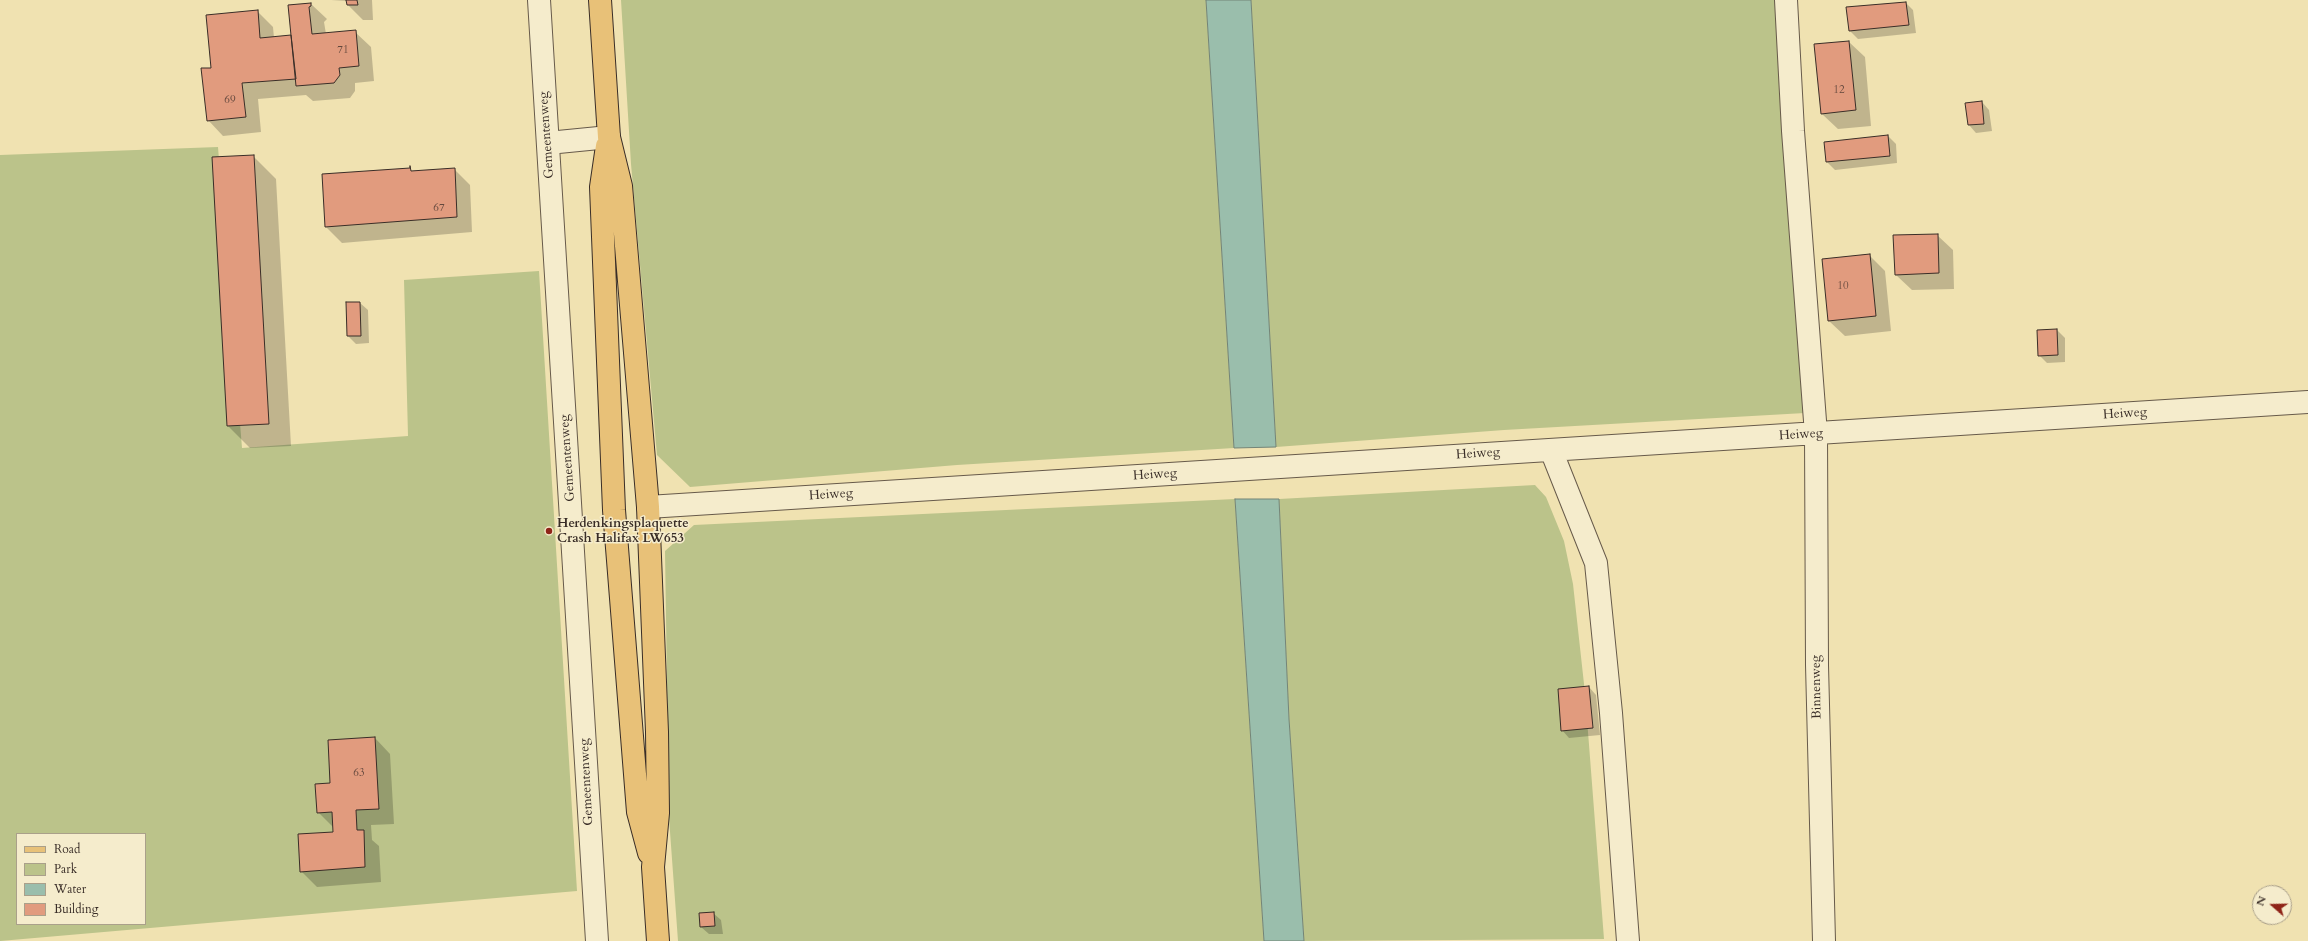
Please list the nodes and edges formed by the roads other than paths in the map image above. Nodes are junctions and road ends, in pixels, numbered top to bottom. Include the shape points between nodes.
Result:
1 (539, 0) edge
2 (600, 0) edge
3 (1786, 0) edge
4 (609, 137) junction
5 (548, 143) junction
6 (2308, 402) edge
7 (1816, 434) junction
8 (1551, 450) junction
9 (648, 507) junction
10 (653, 867) junction
11 (597, 941) edge
12 (658, 941) edge
13 (1628, 941) edge
14 (1824, 941) edge

1 - 5 street, Gemeentenweg
2 - 4 main road
3 - 7 street, Binnenweg via 1793,131
4 - 5 street
4 - 9 main road via 621,186
4 - 10 main road via 601,187 614,510 638,812
5 - 11 street, Gemeentenweg
6 - 7 street, Heiweg
7 - 8 street, Heiweg
7 - 14 street, Binnenweg via 1817,665
8 - 9 street, Heiweg
8 - 13 street via 1596,563 1611,713
9 - 10 main road via 658,813
10 - 12 main road

